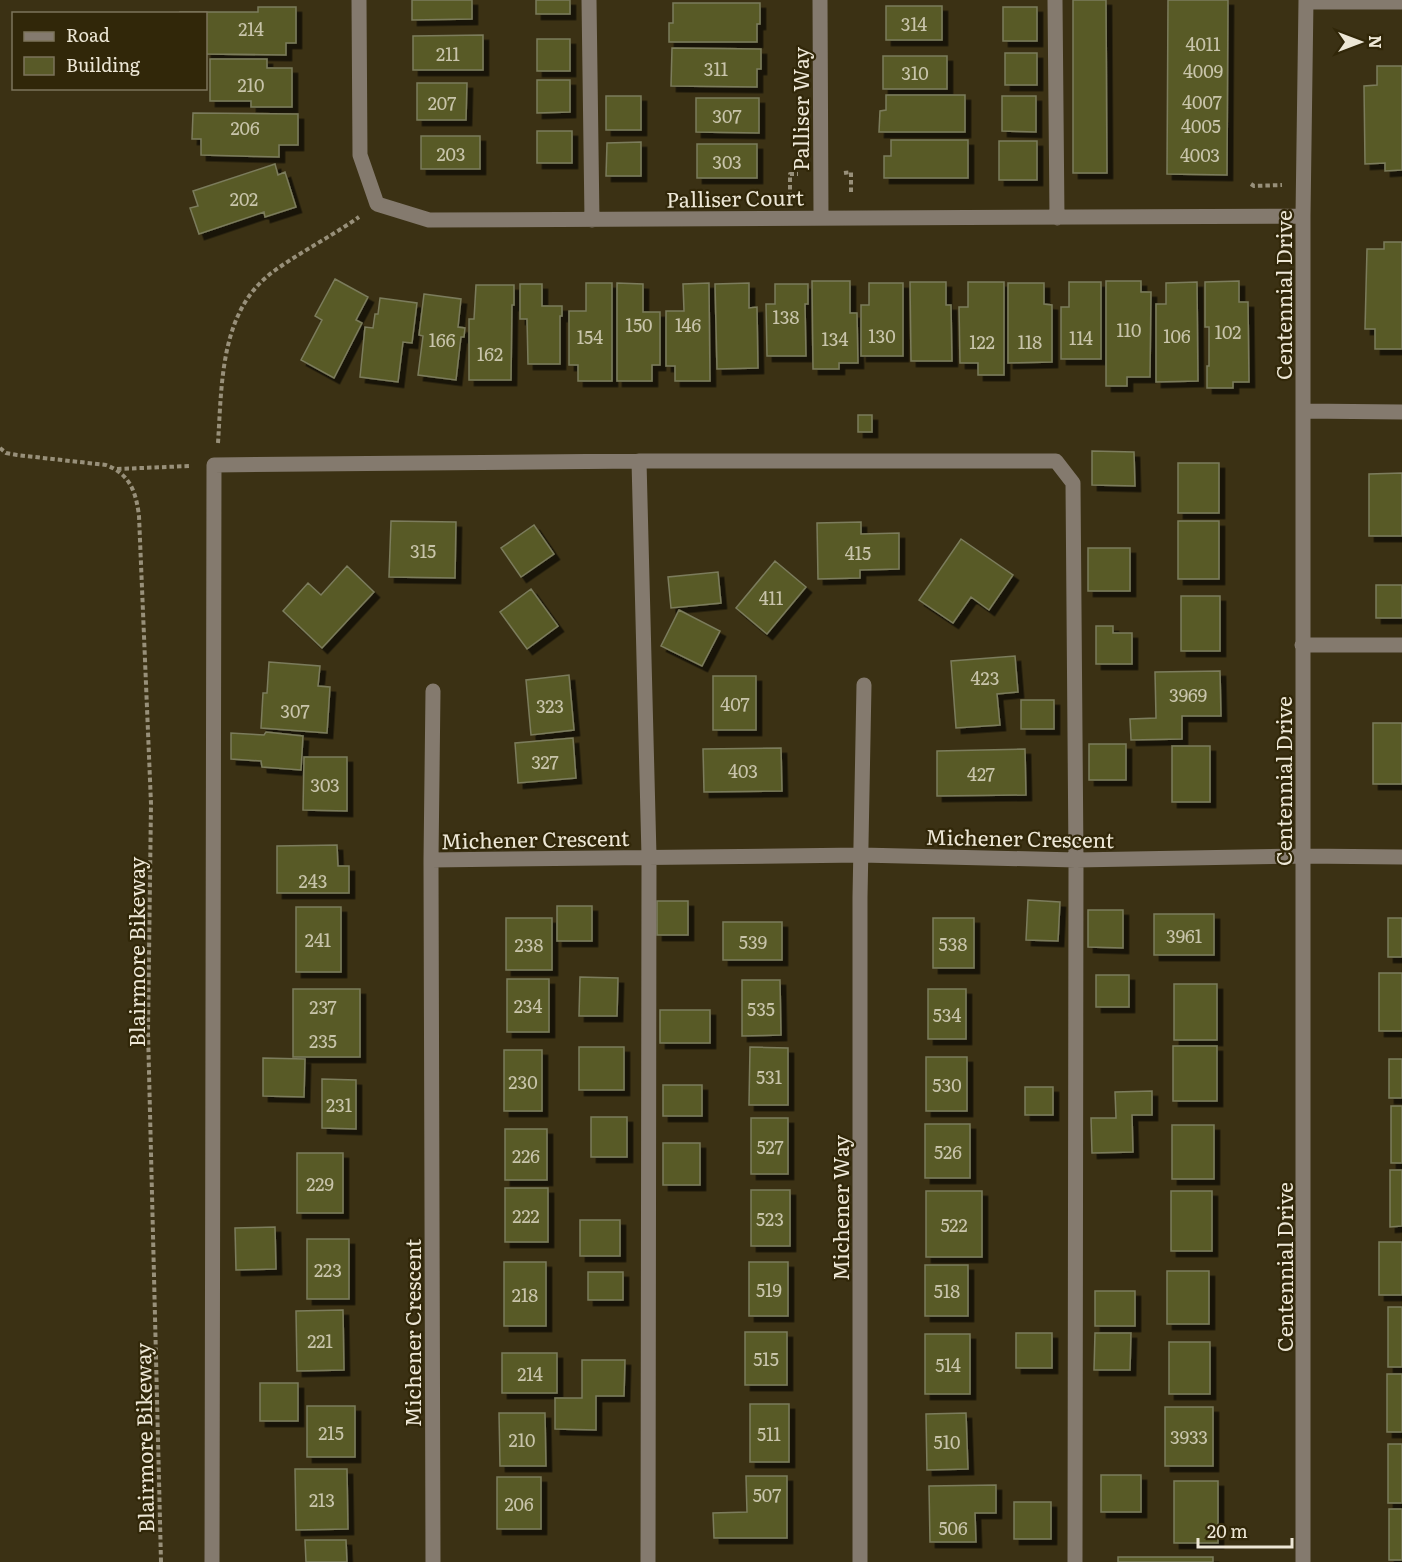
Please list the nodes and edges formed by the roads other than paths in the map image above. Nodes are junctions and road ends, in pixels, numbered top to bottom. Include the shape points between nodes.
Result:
1 (359, 0) edge
2 (589, 0) edge
3 (820, 0) edge
4 (1055, 0) edge
5 (1306, 1) edge
6 (1402, 2) edge
7 (1303, 216) junction
8 (821, 217) junction
9 (1057, 218) junction
10 (592, 220) junction
11 (1303, 411) junction
12 (1402, 412) edge
13 (639, 461) junction
14 (1302, 645) junction
15 (1402, 645) edge
16 (864, 686) dead end
17 (433, 691) dead end
18 (861, 855) junction
19 (649, 856) junction
20 (1303, 856) junction
21 (1402, 857) edge
22 (431, 860) junction
23 (1076, 860) junction
24 (212, 1562) edge
25 (433, 1562) edge
26 (648, 1562) edge
27 (860, 1562) edge
28 (1075, 1562) edge
29 (1303, 1562) edge

1 - 10 street, Palliser Court via 360,155 378,204 429,220
2 - 10 street
3 - 8 street, Palliser Way
4 - 9 street
5 - 6 street
5 - 7 street, Centennial Drive
7 - 9 street, Palliser Court
7 - 11 street, Centennial Drive
8 - 9 street, Palliser Court
8 - 10 street, Palliser Court
11 - 12 street
11 - 14 street, Centennial Drive
13 - 19 street
13 - 23 street via 1056,461 1073,483
13 - 24 street via 214,465
14 - 15 street
14 - 20 street, Centennial Drive
16 - 18 street, Michener Way
17 - 22 street
18 - 19 street, Michener Crescent
18 - 23 street, Michener Crescent
18 - 27 street, Michener Way
19 - 22 street, Michener Crescent
19 - 26 street
20 - 21 street, Michener Crescent
20 - 23 street, Michener Crescent
20 - 29 street, Centennial Drive
22 - 25 street, Michener Crescent
23 - 28 street

